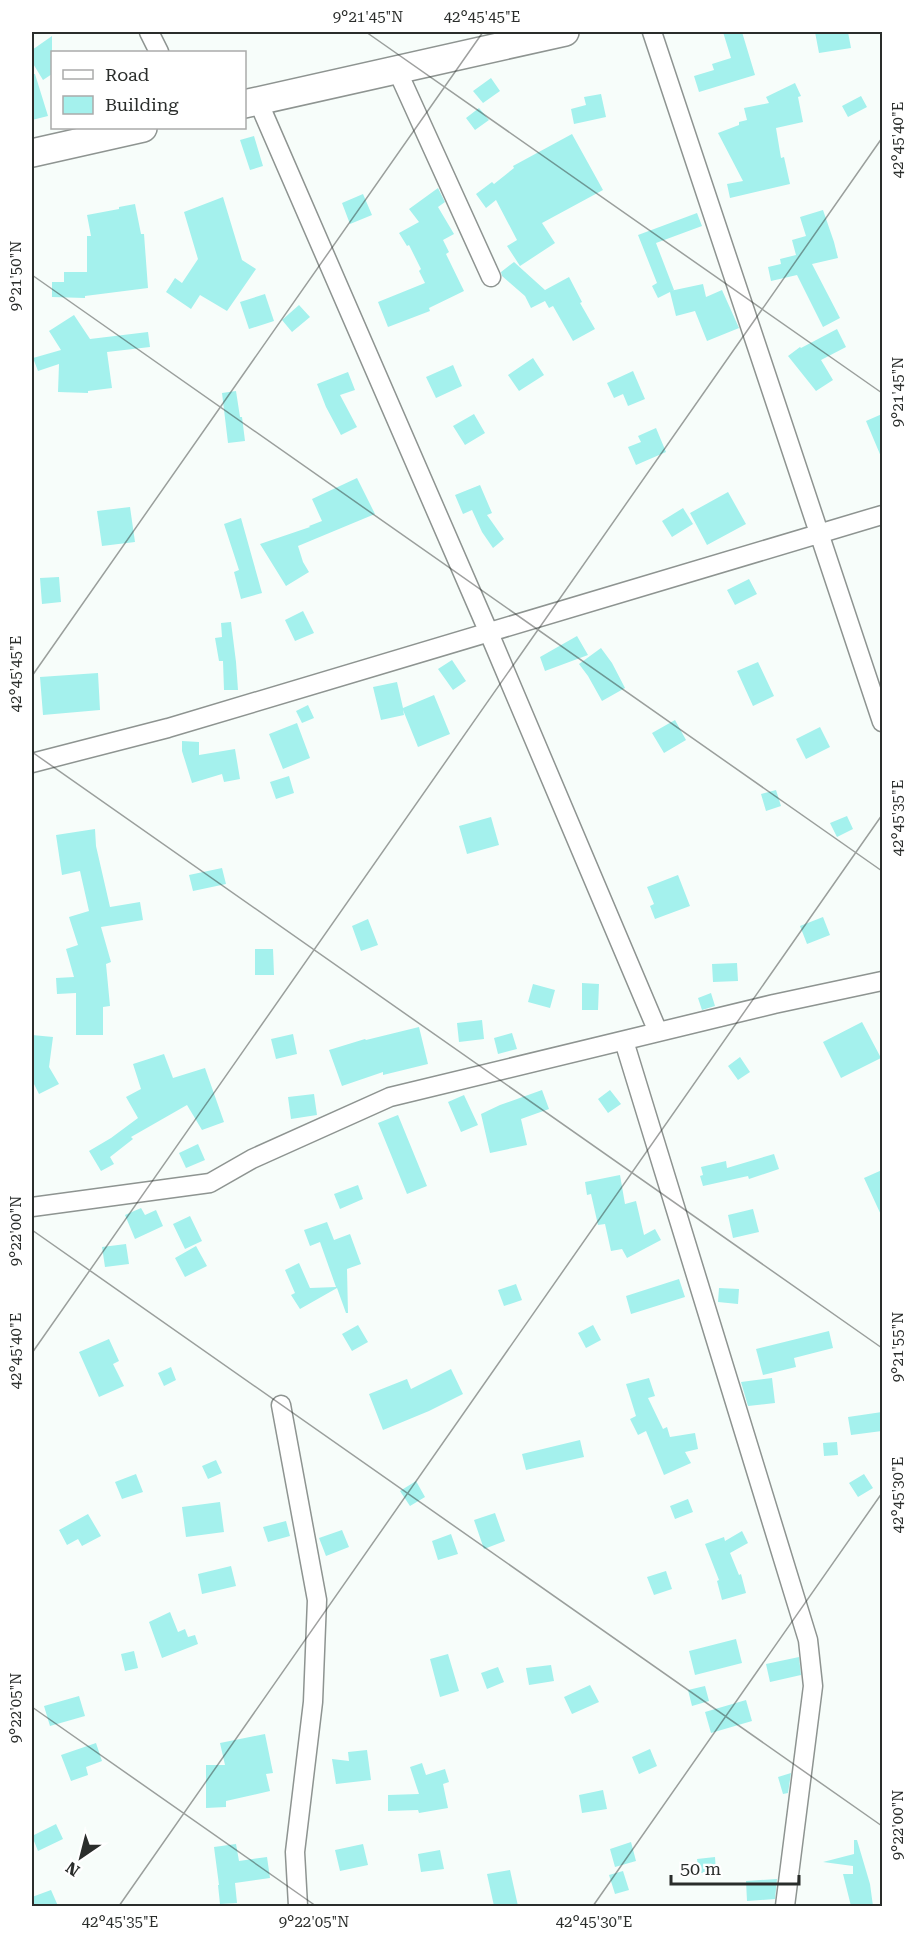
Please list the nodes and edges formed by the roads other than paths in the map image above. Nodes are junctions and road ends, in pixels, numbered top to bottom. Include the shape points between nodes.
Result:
1 (149, 32) edge
2 (565, 32) edge
3 (652, 32) edge
4 (494, 39) edge
5 (158, 51) edge
6 (397, 70) junction
7 (251, 103) edge
8 (139, 129) edge
9 (32, 153) edge
10 (491, 277) dead end
11 (882, 514) edge
12 (820, 534) junction
13 (489, 633) junction
14 (882, 722) edge
15 (32, 763) edge
16 (882, 981) edge
17 (658, 1032) junction
18 (624, 1041) junction
19 (32, 1207) edge
20 (281, 1405) dead end
21 (298, 1906) edge
22 (785, 1906) edge

1 - 5 street
2 - 4 street
3 - 12 street
4 - 6 street
6 - 7 street
6 - 10 street
7 - 13 street
8 - 9 street
11 - 12 street
12 - 13 street
12 - 14 street
13 - 15 street via 168,729
13 - 17 street
16 - 17 street
17 - 18 street
18 - 19 street via 390,1097 252,1159 210,1184
18 - 22 street via 808,1640 813,1686
20 - 21 street via 317,1600 313,1702 295,1851

